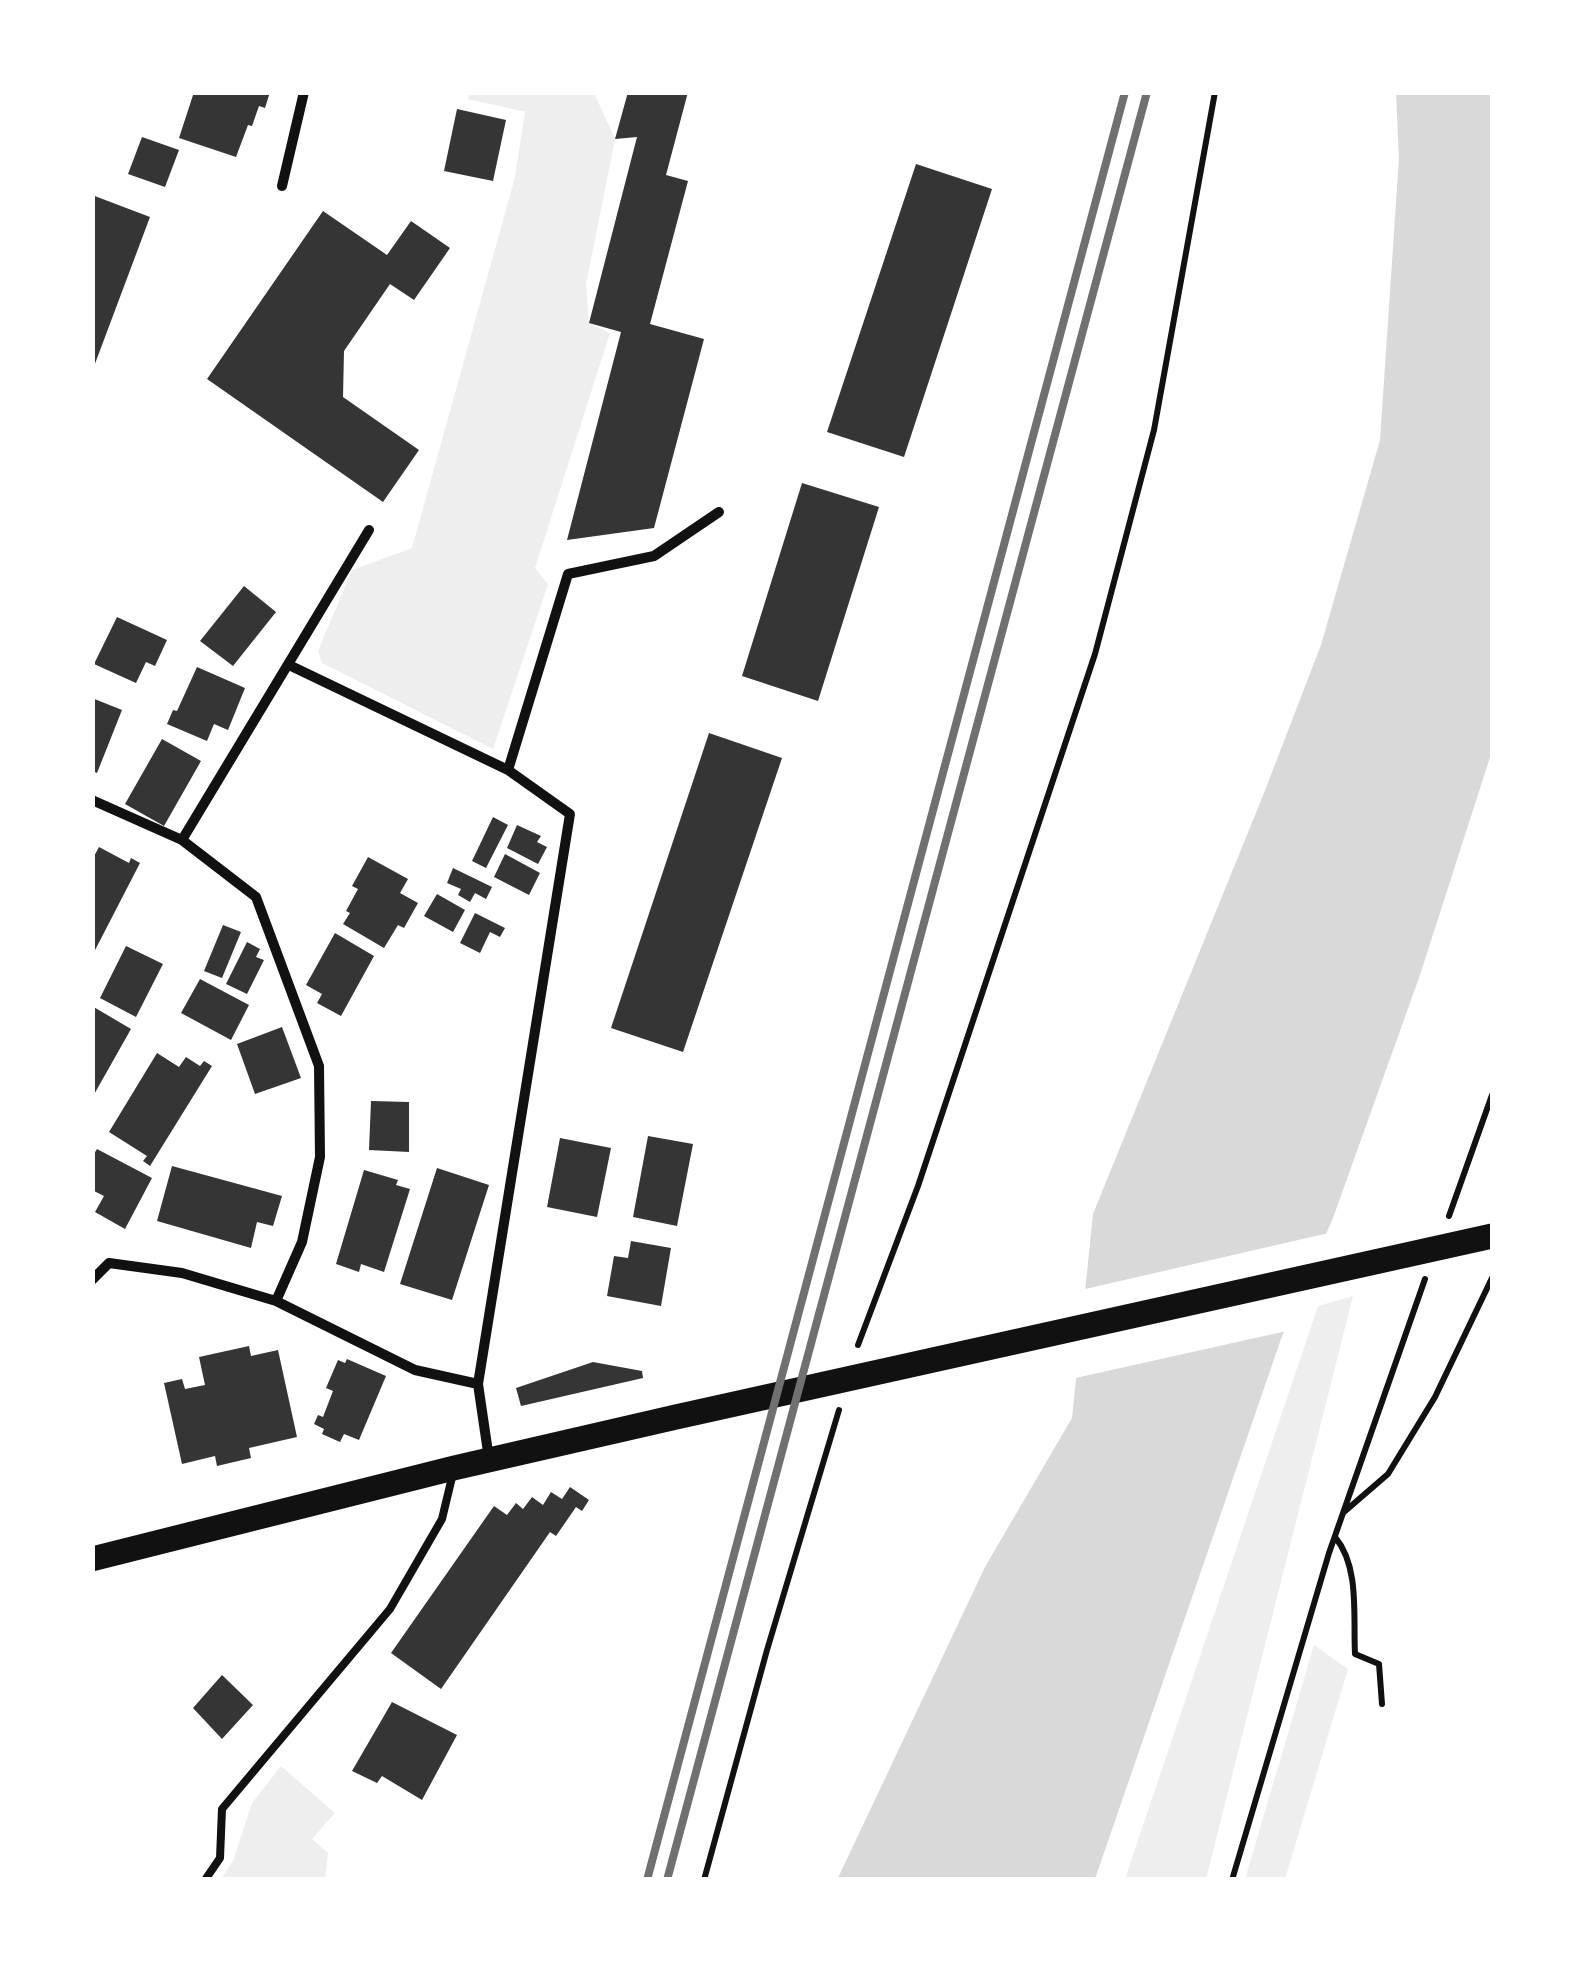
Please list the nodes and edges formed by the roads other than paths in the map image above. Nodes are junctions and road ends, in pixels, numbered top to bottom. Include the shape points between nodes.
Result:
1 (304, 92) edge
2 (282, 186) dead end
3 (718, 512) dead end
4 (369, 530) dead end
5 (289, 666) junction
6 (508, 770) junction
7 (92, 800) edge
8 (182, 840) junction
9 (1492, 1236) edge
10 (92, 1280) edge
11 (276, 1300) junction
12 (478, 1384) junction
13 (489, 1460) junction
14 (454, 1468) junction
15 (92, 1559) edge
16 (205, 1880) edge

1 - 2 street
3 - 6 street via 654,556 568,574
4 - 5 street
5 - 6 street
5 - 8 street
6 - 12 street via 570,814
7 - 8 street
8 - 11 street via 256,896 319,1066 320,1157 302,1242
9 - 13 main road
10 - 11 street via 109,1263 182,1273
11 - 12 street via 415,1370
12 - 13 street
13 - 14 main road
14 - 15 main road
14 - 16 lane via 442,1519 390,1610 222,1810 220,1858

